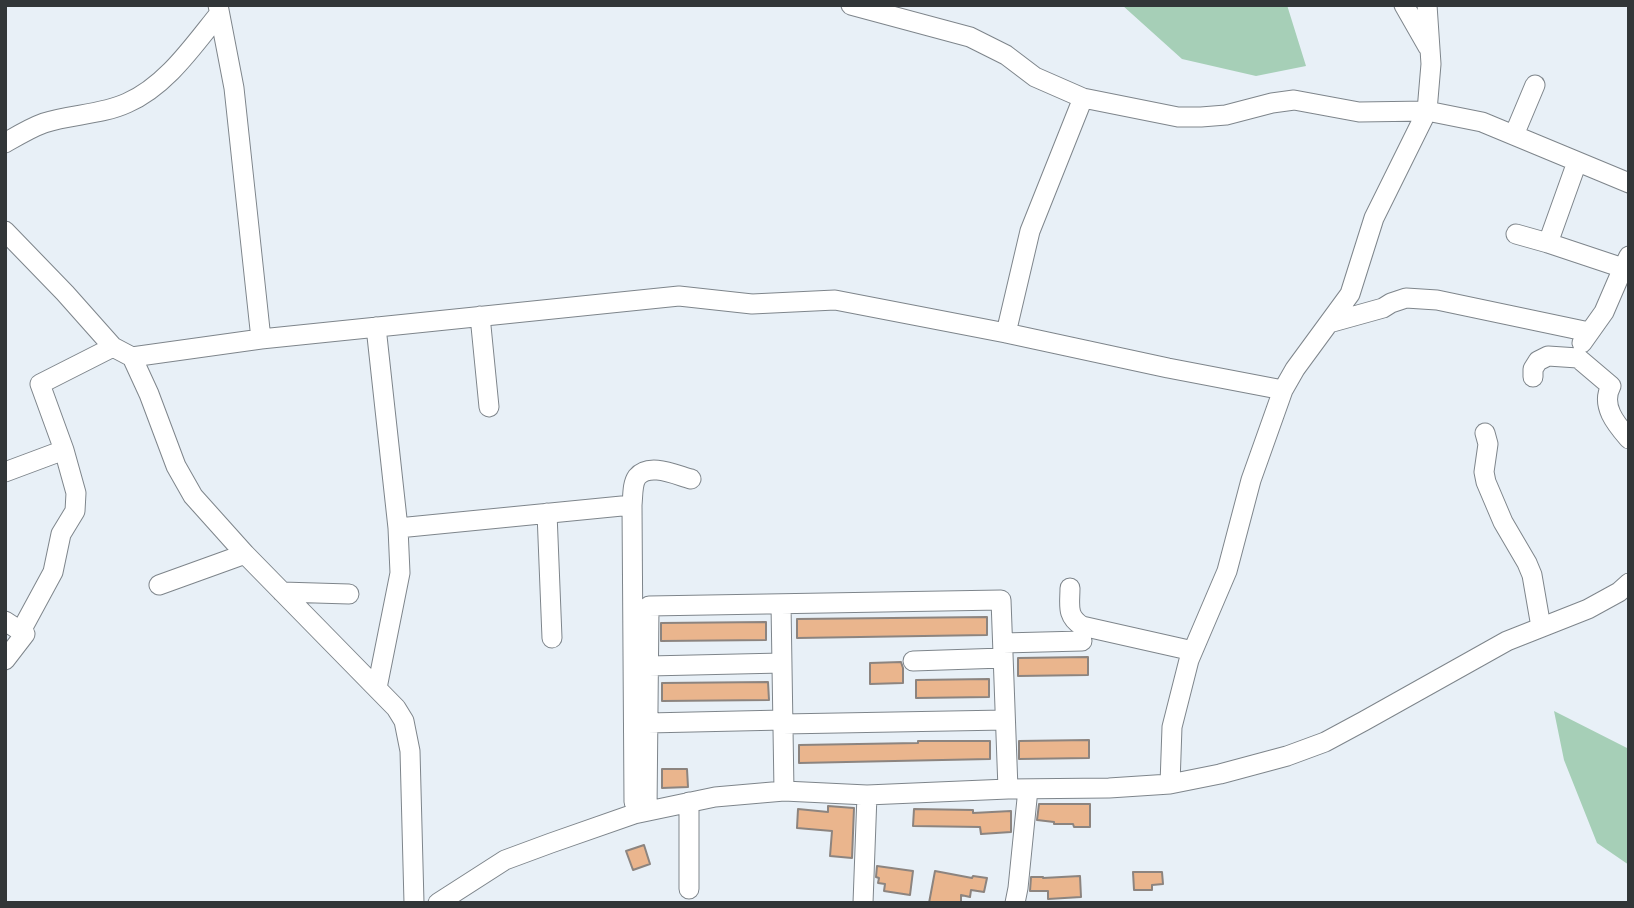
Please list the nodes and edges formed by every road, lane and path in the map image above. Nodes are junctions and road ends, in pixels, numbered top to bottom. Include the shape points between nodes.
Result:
1 (851, 5) edge
2 (1404, 5) edge
3 (1427, 5) edge
4 (219, 10) edge
5 (1430, 50) junction
6 (1535, 85) dead end
7 (1083, 98) junction
8 (1427, 111) junction
9 (1514, 135) junction
10 (5, 143) edge
11 (1577, 162) junction
12 (1629, 183) edge
13 (5, 231) edge
14 (1516, 234) dead end
15 (1548, 243) junction
16 (1626, 262) edge
17 (480, 316) junction
18 (1329, 323) junction
19 (376, 327) junction
20 (1006, 332) junction
21 (1589, 332) junction
22 (261, 339) junction
23 (113, 347) junction
24 (132, 357) junction
25 (1572, 358) junction
26 (1533, 377) dead end
27 (1620, 382) edge
28 (1283, 390) junction
29 (489, 407) dead end
30 (1485, 433) dead end
31 (1629, 439) edge
32 (64, 450) junction
33 (5, 472) edge
34 (691, 479) dead end
35 (632, 505) junction
36 (547, 513) junction
37 (398, 528) junction
38 (245, 554) junction
39 (1629, 584) edge
40 (159, 585) dead end
41 (1070, 588) dead end
42 (282, 592) junction
43 (349, 594) dead end
44 (781, 604) junction
45 (13, 626) edge
46 (1541, 627) junction
47 (552, 638) dead end
48 (1082, 641) dead end
49 (1003, 651) junction
50 (1193, 651) junction
51 (5, 660) edge
52 (913, 661) dead end
53 (782, 663) junction
54 (649, 666) junction
55 (377, 688) junction
56 (1005, 720) junction
57 (783, 722) junction
58 (648, 723) junction
59 (1171, 784) junction
60 (1018, 789) junction
61 (784, 791) junction
62 (867, 795) junction
63 (689, 802) junction
64 (641, 812) junction
65 (689, 889) dead end
66 (414, 903) edge
67 (438, 903) edge
68 (863, 903) edge
69 (1014, 903) edge

1 - 7 street via 970,37 1006,55 1035,77
2 - 5 street
3 - 5 street
4 - 10 street via 177,65 151,90 126,104 42,124
4 - 22 street via 234,88
5 - 8 street
6 - 9 street
7 - 8 street via 1178,117 1226,114 1294,100 1359,112
7 - 20 street via 1030,232
8 - 9 street via 1482,122
8 - 18 street via 1374,218 1350,294
9 - 11 street
11 - 12 street
11 - 15 street
13 - 23 street
14 - 15 street
15 - 16 street
16 - 21 street via 1604,312
17 - 19 street
17 - 20 street via 679,296 752,304 835,300
17 - 29 street
18 - 21 street via 1406,298 1437,300
18 - 28 street
19 - 22 street
19 - 37 street
20 - 28 street
21 - 25 street
22 - 24 street
23 - 24 street
23 - 32 street via 40,384
24 - 38 street via 176,466 193,496
25 - 26 street via 1548,356 1538,361
25 - 27 street
27 - 31 street via 1607,393 1611,416
28 - 50 street via 1251,480 1227,571
30 - 46 street via 1486,482 1532,575
32 - 33 street
32 - 45 street via 76,493 75,511 61,534 53,572
34 - 35 street via 648,471 637,477
35 - 36 street
35 - 64 street
36 - 37 street
36 - 47 street
37 - 55 street via 400,573
38 - 40 street
38 - 42 street
39 - 46 street via 1588,609
41 - 50 street via 1070,612 1082,626
42 - 43 street
42 - 55 street
44 - 49 street via 1001,600
44 - 53 street
44 - 54 street via 649,606
45 - 51 street via 24,634
46 - 59 street via 1325,741 1287,756
48 - 49 street
49 - 52 street
49 - 56 street
50 - 59 street via 1172,727
53 - 54 street
53 - 57 street
54 - 58 street
55 - 66 street via 404,721 410,751
56 - 57 street
56 - 60 street
57 - 58 street
57 - 61 street
58 - 64 street
59 - 60 street
60 - 62 street
60 - 69 street
61 - 62 street
61 - 63 street
62 - 68 street
63 - 64 street
63 - 65 street
64 - 67 street via 505,860

